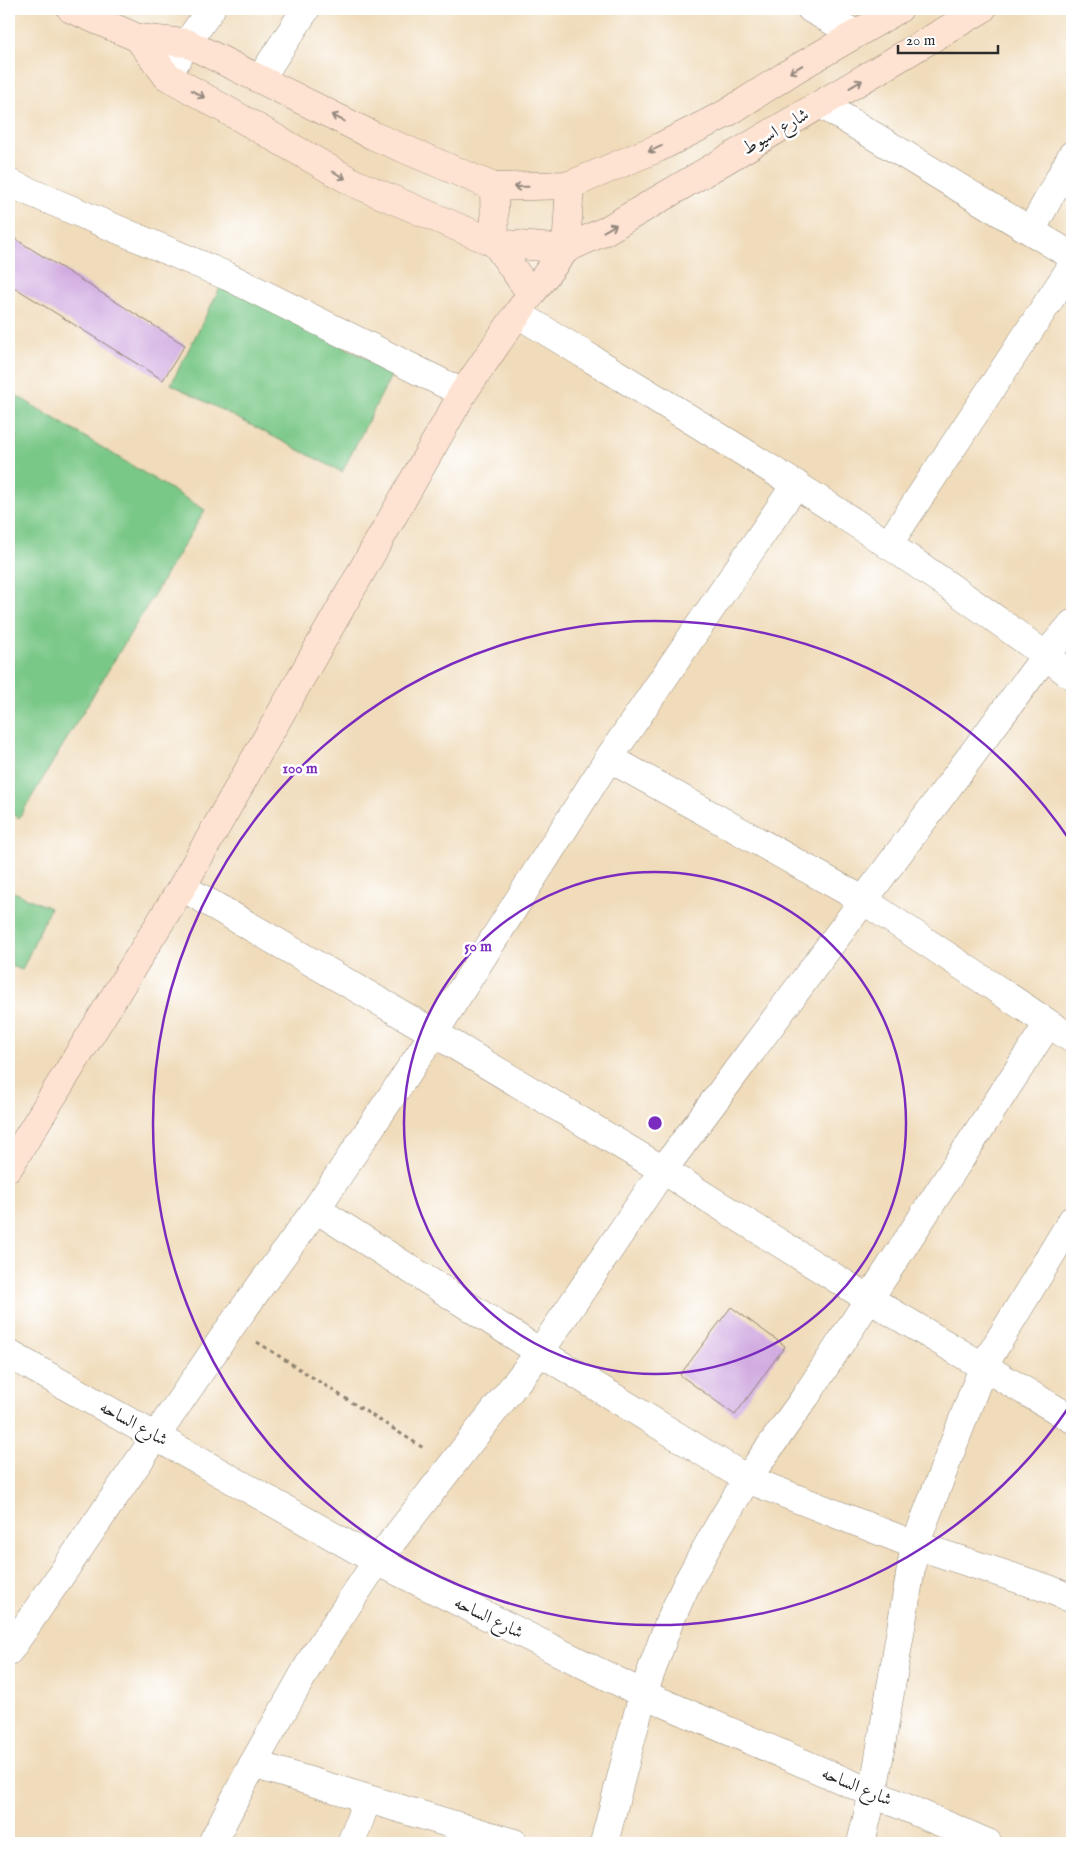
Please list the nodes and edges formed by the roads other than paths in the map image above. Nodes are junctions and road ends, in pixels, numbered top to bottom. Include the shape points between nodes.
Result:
1 (71, 9) edge
2 (211, 9) edge
3 (306, 9) edge
4 (811, 9) edge
5 (899, 9) edge
6 (982, 9) edge
7 (856, 34) junction
8 (138, 38) junction
9 (187, 44) junction
10 (167, 76) junction
11 (260, 80) junction
12 (821, 104) junction
13 (1072, 155) edge
14 (9, 183) edge
15 (570, 185) junction
16 (494, 187) junction
17 (1031, 231) junction
18 (495, 243) junction
19 (566, 249) junction
20 (1072, 256) edge
21 (1072, 266) edge
22 (524, 304) junction
23 (463, 393) junction
24 (796, 484) junction
25 (888, 545) junction
26 (1072, 624) edge
27 (1046, 655) junction
28 (1072, 676) edge
29 (609, 758) junction
30 (182, 886) junction
31 (863, 900) junction
32 (1048, 1024) junction
33 (434, 1033) junction
34 (1072, 1039) edge
35 (9, 1167) edge
36 (663, 1170) junction
37 (316, 1209) junction
38 (1072, 1220) edge
39 (869, 1299) junction
40 (540, 1352) junction
41 (9, 1354) edge
42 (984, 1367) junction
43 (1072, 1419) edge
44 (157, 1436) junction
45 (747, 1479) junction
46 (915, 1545) junction
47 (377, 1561) junction
48 (1072, 1600) edge
49 (9, 1651) edge
50 (643, 1694) junction
51 (253, 1764) junction
52 (873, 1793) junction
53 (367, 1800) junction
54 (212, 1843) edge
55 (350, 1843) edge
56 (514, 1843) edge
57 (604, 1843) edge
58 (861, 1843) edge
59 (988, 1843) edge

1 - 8 street
2 - 9 street
3 - 11 street
4 - 7 street
5 - 7 street
12 -> 6 street, شارع اسيوط
7 -> 15 street via 727,113 658,148
8 - 9 street
8 - 10 street
9 - 10 street
9 - 11 street
10 -> 18 street via 354,183
16 -> 11 street via 374,136
12 - 17 street
19 -> 12 street, شارع اسيوط via 605,231
13 - 17 street
14 - 23 street via 227,276
15 -> 16 street
15 - 19 street
16 - 18 street
17 - 20 street
18 - 19 street
18 - 22 street
19 - 22 street
21 - 25 street
22 - 23 street
22 - 24 street
23 - 30 street
24 - 25 street
24 - 29 street
25 - 27 street
26 - 27 street
27 - 28 street
27 - 31 street
29 - 31 street
29 - 33 street
30 - 33 street
30 - 35 street
31 - 32 street
31 - 36 street
32 - 34 street
32 - 39 street
33 - 36 street
33 - 37 street
36 - 39 street
36 - 40 street
37 - 40 street
37 - 44 street
38 - 42 street
39 - 42 street
39 - 45 street
40 - 45 street
40 - 47 street
41 - 44 street, شارع الساحه
42 - 43 street
42 - 46 street
44 - 47 street, شارع الساحه
44 - 49 street
45 - 46 street
45 - 50 street via 688,1581
46 - 48 street via 1049,1589
46 - 52 street
47 - 50 street, شارع الساحه
47 - 51 street via 315,1654
50 - 52 street, شارع الساحه
50 - 57 street
51 - 53 street
51 - 54 street
52 - 58 street
52 - 59 street, شارع الساحه
53 - 55 street
53 - 56 street

